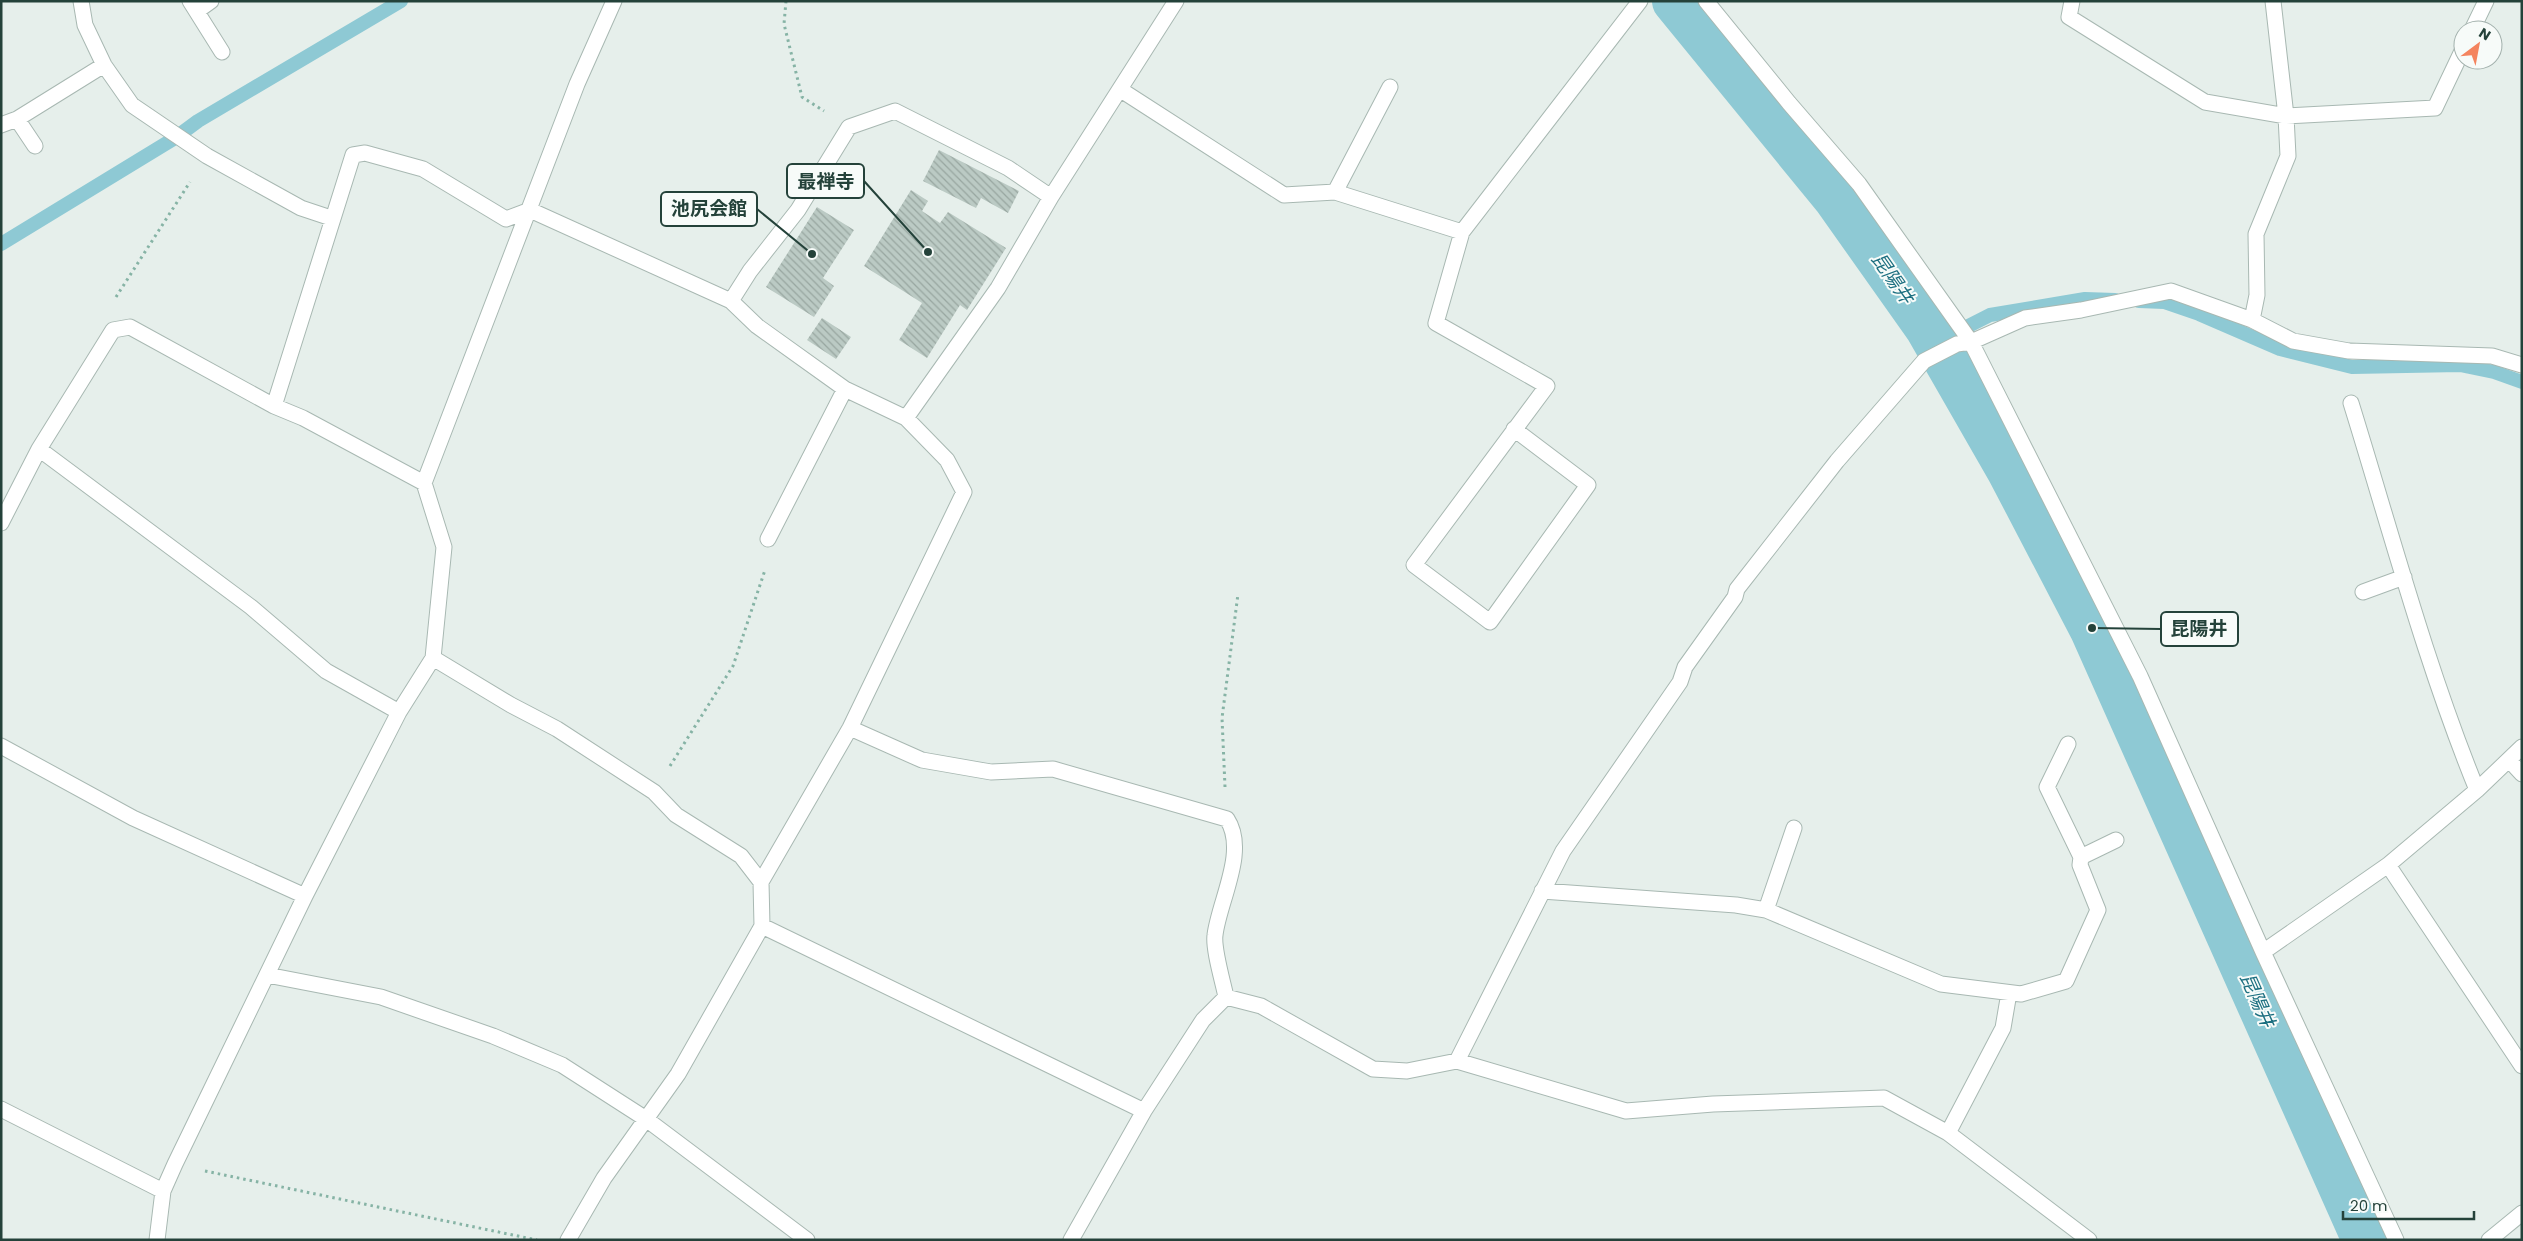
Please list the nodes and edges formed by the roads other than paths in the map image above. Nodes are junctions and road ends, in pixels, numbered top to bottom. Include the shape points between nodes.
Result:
1 (82, 1) edge
2 (211, 1) edge
3 (614, 1) edge
4 (1176, 1) edge
5 (1640, 1) edge
6 (1706, 1) edge
7 (2072, 1) edge
8 (2272, 1) edge
9 (2486, 1) edge
10 (193, 6) edge
11 (2477, 20) edge
12 (222, 52) dead end
13 (104, 66) junction
14 (2453, 70) edge
15 (1390, 86) dead end
16 (1121, 90) junction
17 (2286, 116) junction
18 (17, 120) junction
19 (1, 125) edge
20 (35, 146) dead end
21 (1335, 192) junction
22 (1051, 197) junction
23 (530, 210) junction
24 (331, 218) junction
25 (1462, 232) junction
26 (730, 301) junction
27 (2252, 320) junction
28 (1971, 342) junction
29 (2522, 365) edge
30 (845, 389) junction
31 (2352, 403) dead end
32 (274, 406) junction
33 (906, 418) junction
34 (1514, 429) junction
35 (39, 449) junction
36 (424, 483) junction
37 (1, 523) edge
38 (768, 539) road end
39 (2404, 577) junction
40 (2363, 592) dead end
41 (433, 658) junction
42 (399, 712) junction
43 (850, 728) junction
44 (2068, 744) dead end
45 (1, 746) edge
46 (2522, 747) edge
47 (2509, 760) junction
48 (2522, 774) edge
49 (2476, 790) junction
50 (1794, 828) dead end
51 (2116, 840) dead end
52 (2081, 857) junction
53 (2388, 865) junction
54 (761, 882) junction
55 (1542, 891) junction
56 (305, 896) junction
57 (1766, 910) junction
58 (762, 926) junction
59 (2262, 952) junction
60 (267, 975) junction
61 (2009, 993) junction
62 (1226, 997) junction
63 (1457, 1061) junction
64 (2522, 1066) edge
65 (1, 1109) edge
66 (1144, 1111) junction
67 (646, 1118) junction
68 (1948, 1133) junction
69 (163, 1191) junction
70 (2522, 1213) edge
71 (157, 1240) edge
72 (568, 1240) edge
73 (807, 1240) edge
74 (1071, 1240) edge
75 (2089, 1240) edge
76 (2396, 1240) edge
77 (2489, 1240) edge

1 - 13 street via 85,25
2 - 10 street
3 - 23 street via 577,84
4 - 16 street
5 - 25 street
6 - 28 street via 1859,184
7 - 17 street via 2069,17 2205,102
8 - 17 street
9 - 11 street
10 - 12 street
13 - 18 street
13 - 24 street via 132,104 207,156 301,208
14 - 17 street via 2435,108
15 - 21 street
16 - 21 street via 1284,195
16 - 22 street
17 - 27 street via 2288,156 2256,234 2257,295
18 - 19 street
18 - 20 street
21 - 25 street
22 - 26 street via 1008,168 895,111 849,127 798,210
22 - 33 street via 998,288
23 - 24 street via 506,219 423,169 364,153 353,155
23 - 26 street
23 - 36 street
24 - 32 street
25 - 34 street via 1436,323 1547,386
26 - 30 street via 757,326
27 - 28 street via 2170,291 2025,318
27 - 29 street via 2293,341 2340,349 2492,356
28 - 55 street via 1957,344 1924,361 1837,462 1737,589 1685,667 1680,682 1563,852
28 - 59 street via 2140,676
30 - 33 street
30 - 38 street
31 - 39 street
32 - 35 street via 130,327 113,330
32 - 36 street via 303,418
33 - 43 street via 947,460 964,492
34 - 34 street via 1414,565 1490,622 1588,484
35 - 37 street
35 - 42 street via 251,607 326,671
36 - 41 street via 444,547
39 - 40 street
39 - 49 street
41 - 42 street
41 - 54 street via 511,706 557,729 654,792 676,815 741,856
42 - 56 street
43 - 54 street
43 - 62 street via 922,760 991,772 1053,769 1227,819 1235,830 1231,878 1214,936
44 - 52 street via 2047,787
45 - 56 street via 133,818
46 - 47 street
47 - 48 street
47 - 49 street
49 - 53 street
50 - 57 street
51 - 52 street
52 - 61 street via 2080,865 2098,910 2066,980 2021,994
53 - 59 street
53 - 64 street
54 - 58 street
55 - 57 street
55 - 63 street
56 - 60 street
57 - 61 street via 1941,984
58 - 66 street
58 - 67 street via 678,1074
59 - 76 street
60 - 67 street via 381,997 493,1036 562,1065
60 - 69 street
61 - 68 street via 2003,1028
62 - 63 street via 1261,1006 1373,1069 1407,1071
62 - 66 street via 1203,1020
63 - 68 street via 1626,1111 1713,1104 1884,1098
65 - 69 street
66 - 74 street
67 - 72 street via 604,1178
67 - 73 street
68 - 75 street
69 - 71 street
70 - 77 street

